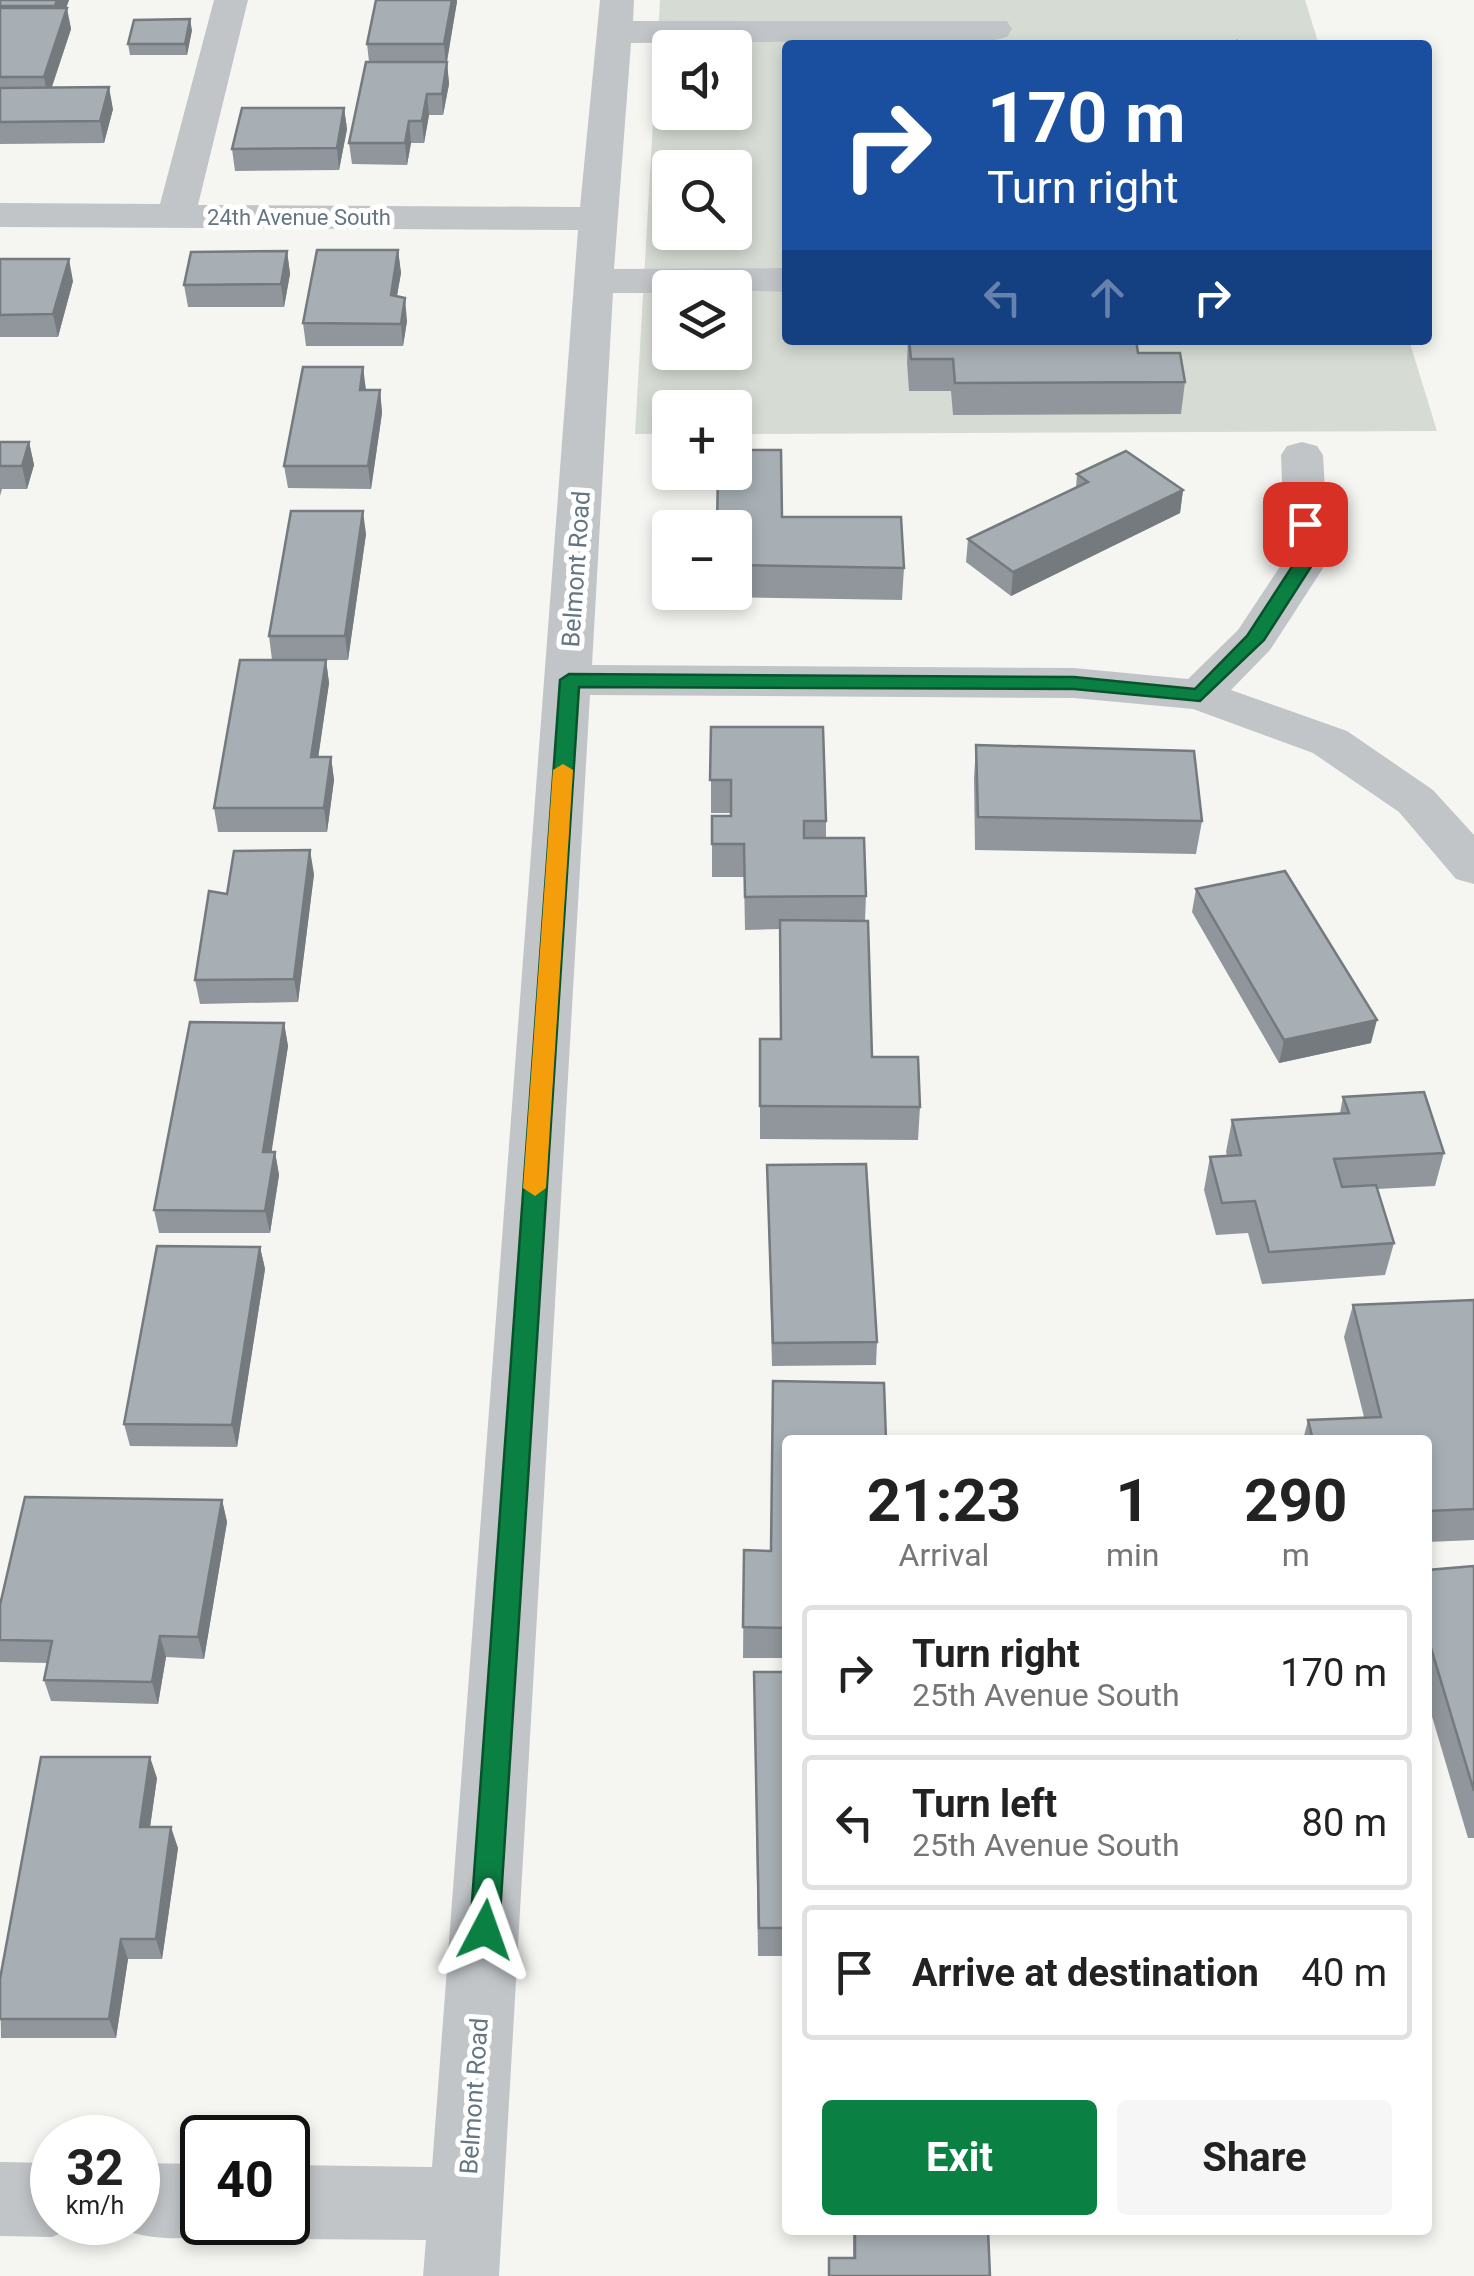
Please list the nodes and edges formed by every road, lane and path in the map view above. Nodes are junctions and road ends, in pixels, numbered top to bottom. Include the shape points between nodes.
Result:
1 (231, 0) edge
2 (616, 16) edge
3 (994, 29) dead end
4 (0, 215) edge
5 (176, 216) junction
6 (598, 219) junction
7 (594, 280) junction
8 (782, 280) edge
9 (1302, 455) dead end
10 (569, 680) junction
11 (1200, 695) junction
12 (1474, 867) edge
13 (0, 2199) edge
14 (30, 2200) edge
15 (310, 2202) edge
16 (466, 2204) junction
17 (461, 2276) edge

1 - 5 street
2 - 3 street
2 - 6 street, Belmont Road
4 - 5 street, 24th Avenue South
5 - 6 street, 24th Avenue South
6 - 7 street, Belmont Road
7 - 8 street
7 - 10 street, Belmont Road
9 - 11 street via 1307,559 1254,640
10 - 11 street via 1074,683
10 - 16 street, Belmont Road
11 - 12 street via 1330,742 1416,801
13 - 14 street
15 - 16 street
16 - 17 street, Belmont Road

